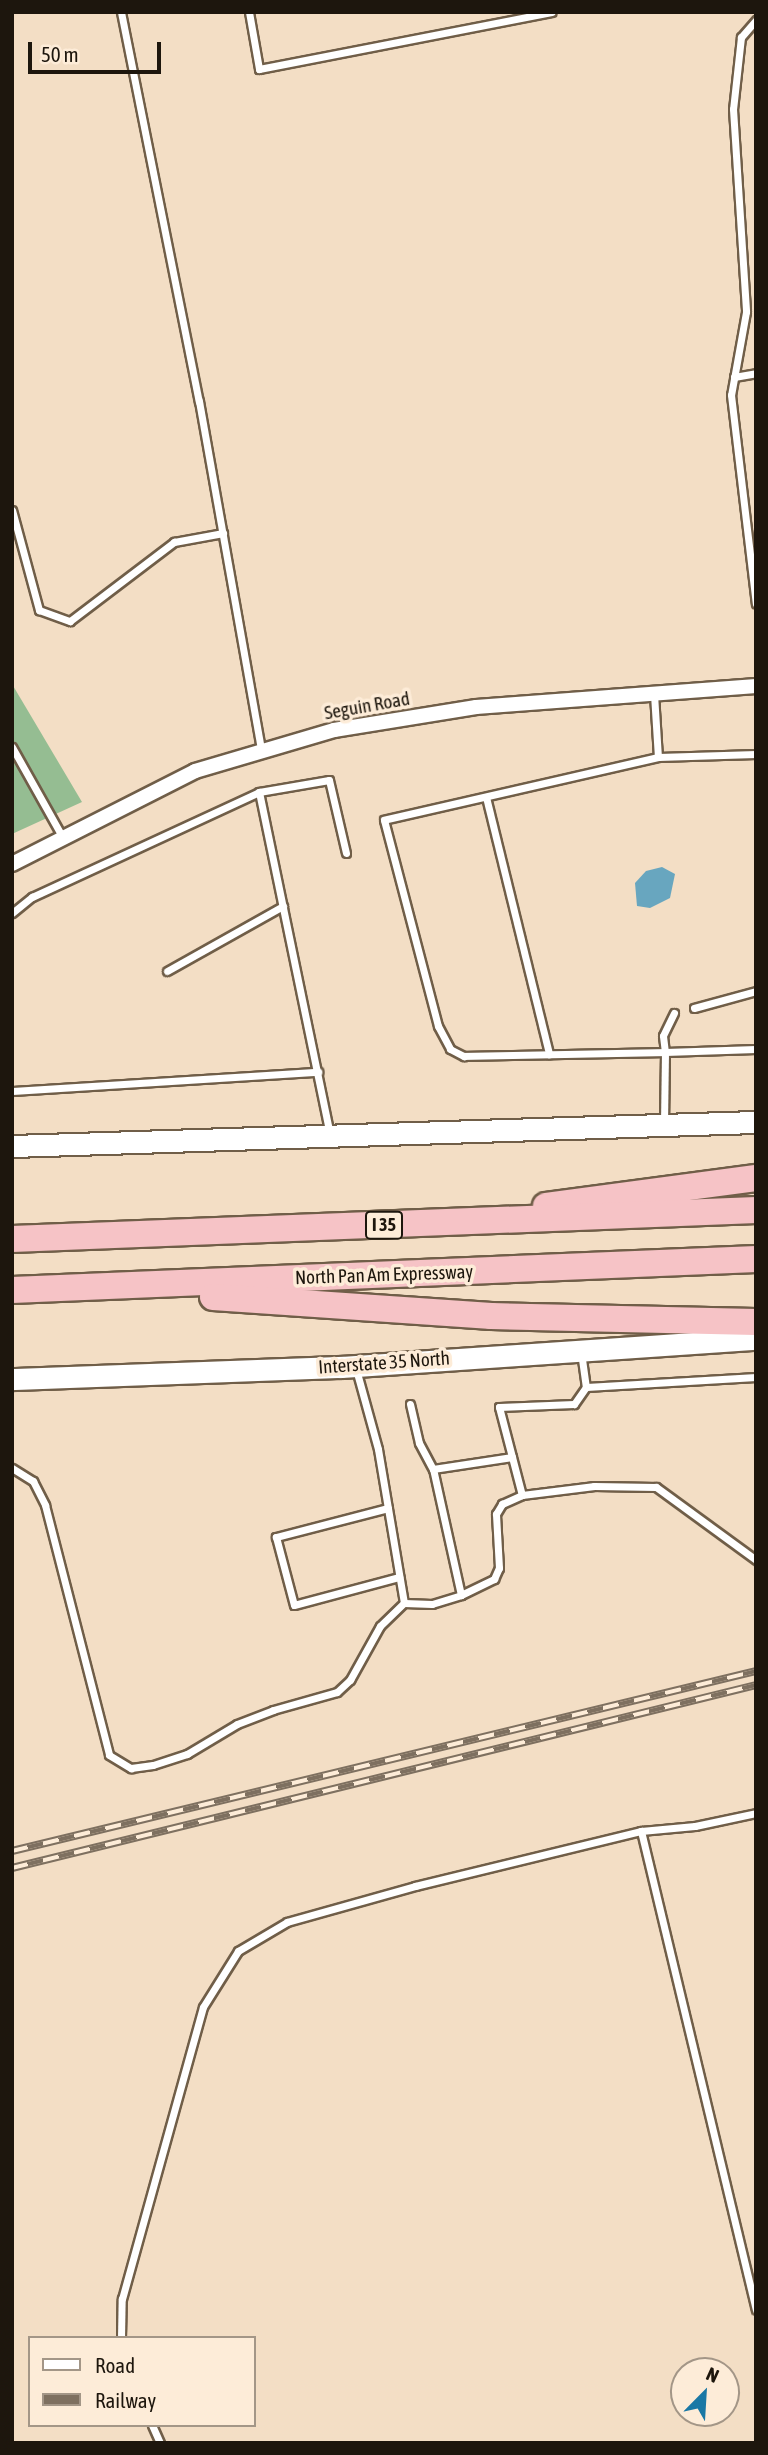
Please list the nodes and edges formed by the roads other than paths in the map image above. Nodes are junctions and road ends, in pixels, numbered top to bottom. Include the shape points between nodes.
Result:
1 (121, 12) edge
2 (249, 12) edge
3 (552, 12) edge
4 (756, 20) edge
5 (756, 373) edge
6 (734, 377) junction
7 (12, 510) edge
8 (223, 533) junction
9 (756, 604) edge
10 (756, 686) edge
11 (654, 693) junction
12 (12, 747) edge
13 (261, 750) junction
14 (756, 754) edge
15 (658, 757) junction
16 (259, 792) junction
17 (485, 797) junction
18 (64, 839) junction
19 (346, 853) dead end
20 (12, 864) edge
21 (283, 906) junction
22 (12, 914) edge
23 (167, 971) dead end
24 (756, 991) edge
25 (694, 1008) dead end
26 (674, 1013) dead end
27 (756, 1049) edge
28 (665, 1052) junction
29 (549, 1054) junction
30 (318, 1072) junction
31 (12, 1091) edge
32 (756, 1122) edge
33 (664, 1126) junction
34 (331, 1138) junction
35 (12, 1146) edge
36 (756, 1178) edge
37 (756, 1210) edge
38 (480, 1221) junction
39 (12, 1238) edge
40 (756, 1259) edge
41 (72, 1288) junction
42 (12, 1290) edge
43 (756, 1322) edge
44 (756, 1339) edge
45 (581, 1348) junction
46 (355, 1366) junction
47 (756, 1377) edge
48 (12, 1379) edge
49 (586, 1387) junction
50 (410, 1404) dead end
51 (512, 1457) junction
52 (12, 1468) edge
53 (433, 1469) junction
54 (522, 1495) junction
55 (388, 1508) junction
56 (756, 1559) edge
57 (399, 1577) junction
58 (461, 1595) junction
59 (404, 1603) junction
60 (756, 1813) edge
61 (641, 1831) junction
62 (756, 2309) edge
63 (121, 2336) edge
64 (153, 2427) edge
65 (160, 2443) edge

1 - 8 lane
2 - 3 lane via 259,69
4 - 6 lane via 741,37 733,109 746,312
5 - 6 lane
6 - 9 lane via 731,395
7 - 8 lane via 39,610 70,621 174,542
8 - 13 lane
10 - 11 street, Seguin Road
11 - 13 street, Seguin Road via 476,707 334,730
11 - 15 lane
12 - 18 lane
13 - 18 street, Seguin Road via 195,771
14 - 15 lane
15 - 17 lane
16 - 19 lane via 329,780
16 - 21 lane
16 - 22 lane via 32,897
17 - 29 lane
17 - 29 lane via 384,820 438,1026 450,1049 464,1056
18 - 20 street, Seguin Road
21 - 23 lane
21 - 30 lane
24 - 25 lane
26 - 28 lane via 663,1036
27 - 28 lane
28 - 29 lane
28 - 33 lane
30 - 31 lane
30 - 34 lane
32 - 33 main road
33 - 34 main road
34 - 35 main road
36 - 38 highway via 584,1198
37 - 38 highway, I 35
38 - 39 highway, I 35
40 - 41 highway, North Pan Am Expressway
41 - 42 highway, North Pan Am Expressway
41 - 43 highway via 491,1316
44 - 45 main road, Interstate 35 North
45 - 46 main road, Interstate 35 North
45 - 49 lane
46 - 48 main road, Interstate 35 North
46 - 55 lane via 378,1449
47 - 49 lane
49 - 51 lane via 574,1404 499,1407
50 - 53 lane via 419,1443
51 - 53 lane
51 - 54 lane
52 - 59 lane via 33,1481 45,1506 105,1747 115,1761 131,1768 187,1754 237,1724 337,1692 350,1680 380,1626
53 - 58 lane
54 - 56 lane via 594,1486 656,1487
54 - 58 lane via 502,1504 496,1514 499,1568 494,1579
55 - 57 lane
55 - 57 lane via 276,1537 294,1605
57 - 59 lane
58 - 59 lane via 432,1604
60 - 61 lane
61 - 62 lane
61 - 63 lane via 287,1922 238,1951 203,2007 122,2299
64 - 65 lane

